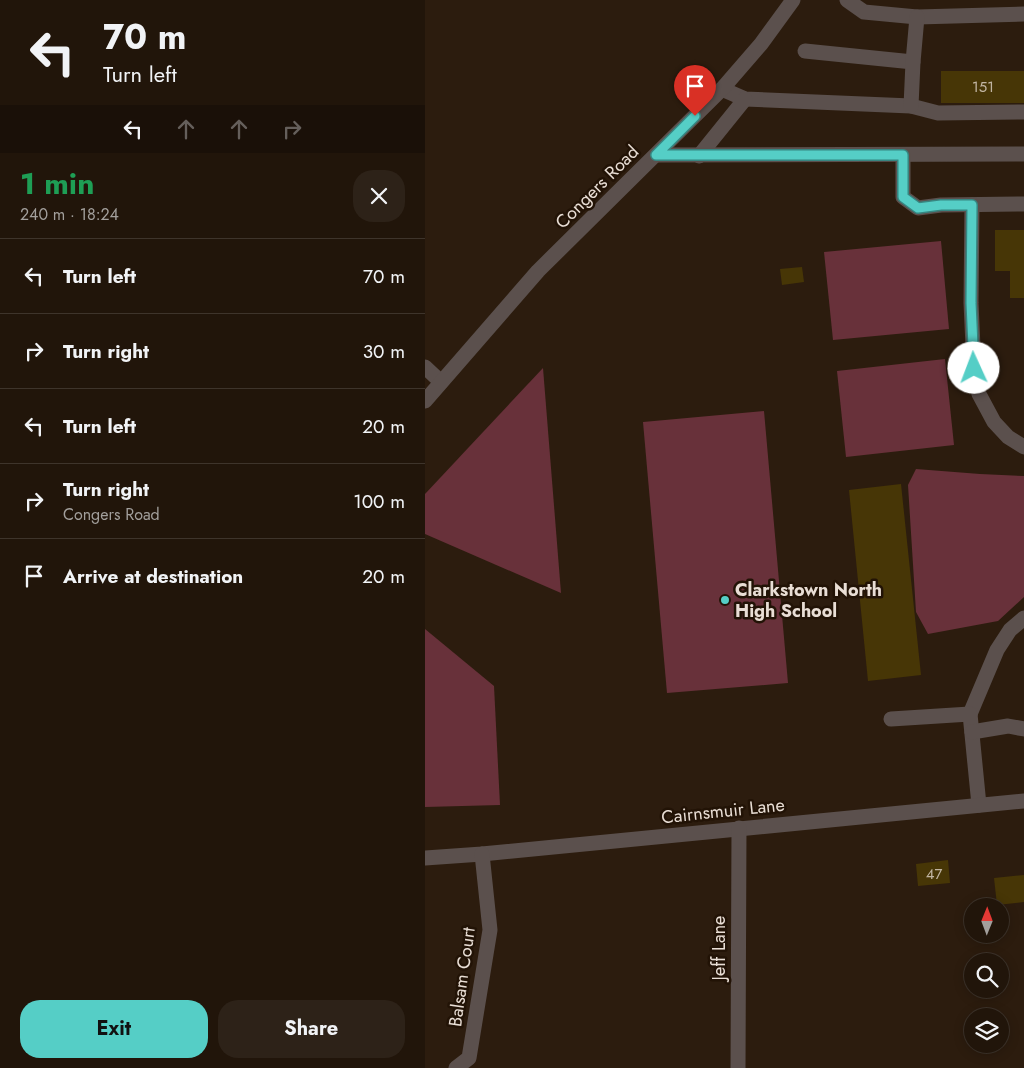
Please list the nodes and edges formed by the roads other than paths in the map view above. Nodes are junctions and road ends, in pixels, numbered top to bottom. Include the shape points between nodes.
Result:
1 (793, 0) edge
2 (847, 0) edge
3 (1024, 14) edge
4 (917, 17) junction
5 (805, 50) dead end
6 (913, 62) junction
7 (722, 89) junction
8 (745, 99) junction
9 (911, 106) junction
10 (1024, 112) edge
11 (1024, 154) edge
12 (656, 155) junction
13 (903, 155) junction
14 (699, 156) junction
15 (1024, 204) edge
16 (972, 205) junction
17 (425, 367) edge
18 (441, 382) junction
19 (425, 401) edge
20 (1024, 446) edge
21 (1024, 618) edge
22 (970, 714) junction
23 (891, 719) dead end
24 (1024, 729) edge
25 (972, 732) junction
26 (1024, 801) edge
27 (979, 805) junction
28 (739, 828) junction
29 (482, 854) junction
30 (425, 858) edge
31 (456, 1068) edge
32 (738, 1068) edge

1 - 7 street, Congers Road
2 - 4 street via 863,12
3 - 4 street
4 - 6 street
5 - 6 street
6 - 9 street
7 - 8 street
7 - 12 street, Congers Road
8 - 9 street
8 - 14 street
9 - 10 street via 938,113
11 - 13 street
12 - 14 street
12 - 18 street, Congers Road via 539,271
13 - 14 street
13 - 16 street via 903,197 918,208
15 - 16 street
16 - 20 street via 971,303 974,368 979,394 994,422 1008,437
17 - 18 street
18 - 19 street, Congers Road
21 - 22 street via 1010,630 997,650
22 - 23 street
22 - 25 street
24 - 25 street via 1008,726
25 - 27 street
26 - 27 street, Cairnsmuir Lane
27 - 28 street, Cairnsmuir Lane
28 - 29 street, Cairnsmuir Lane
28 - 32 street, Jeff Lane
29 - 30 street, Cairnsmuir Lane
29 - 31 street, Balsam Court via 490,930 469,1058

